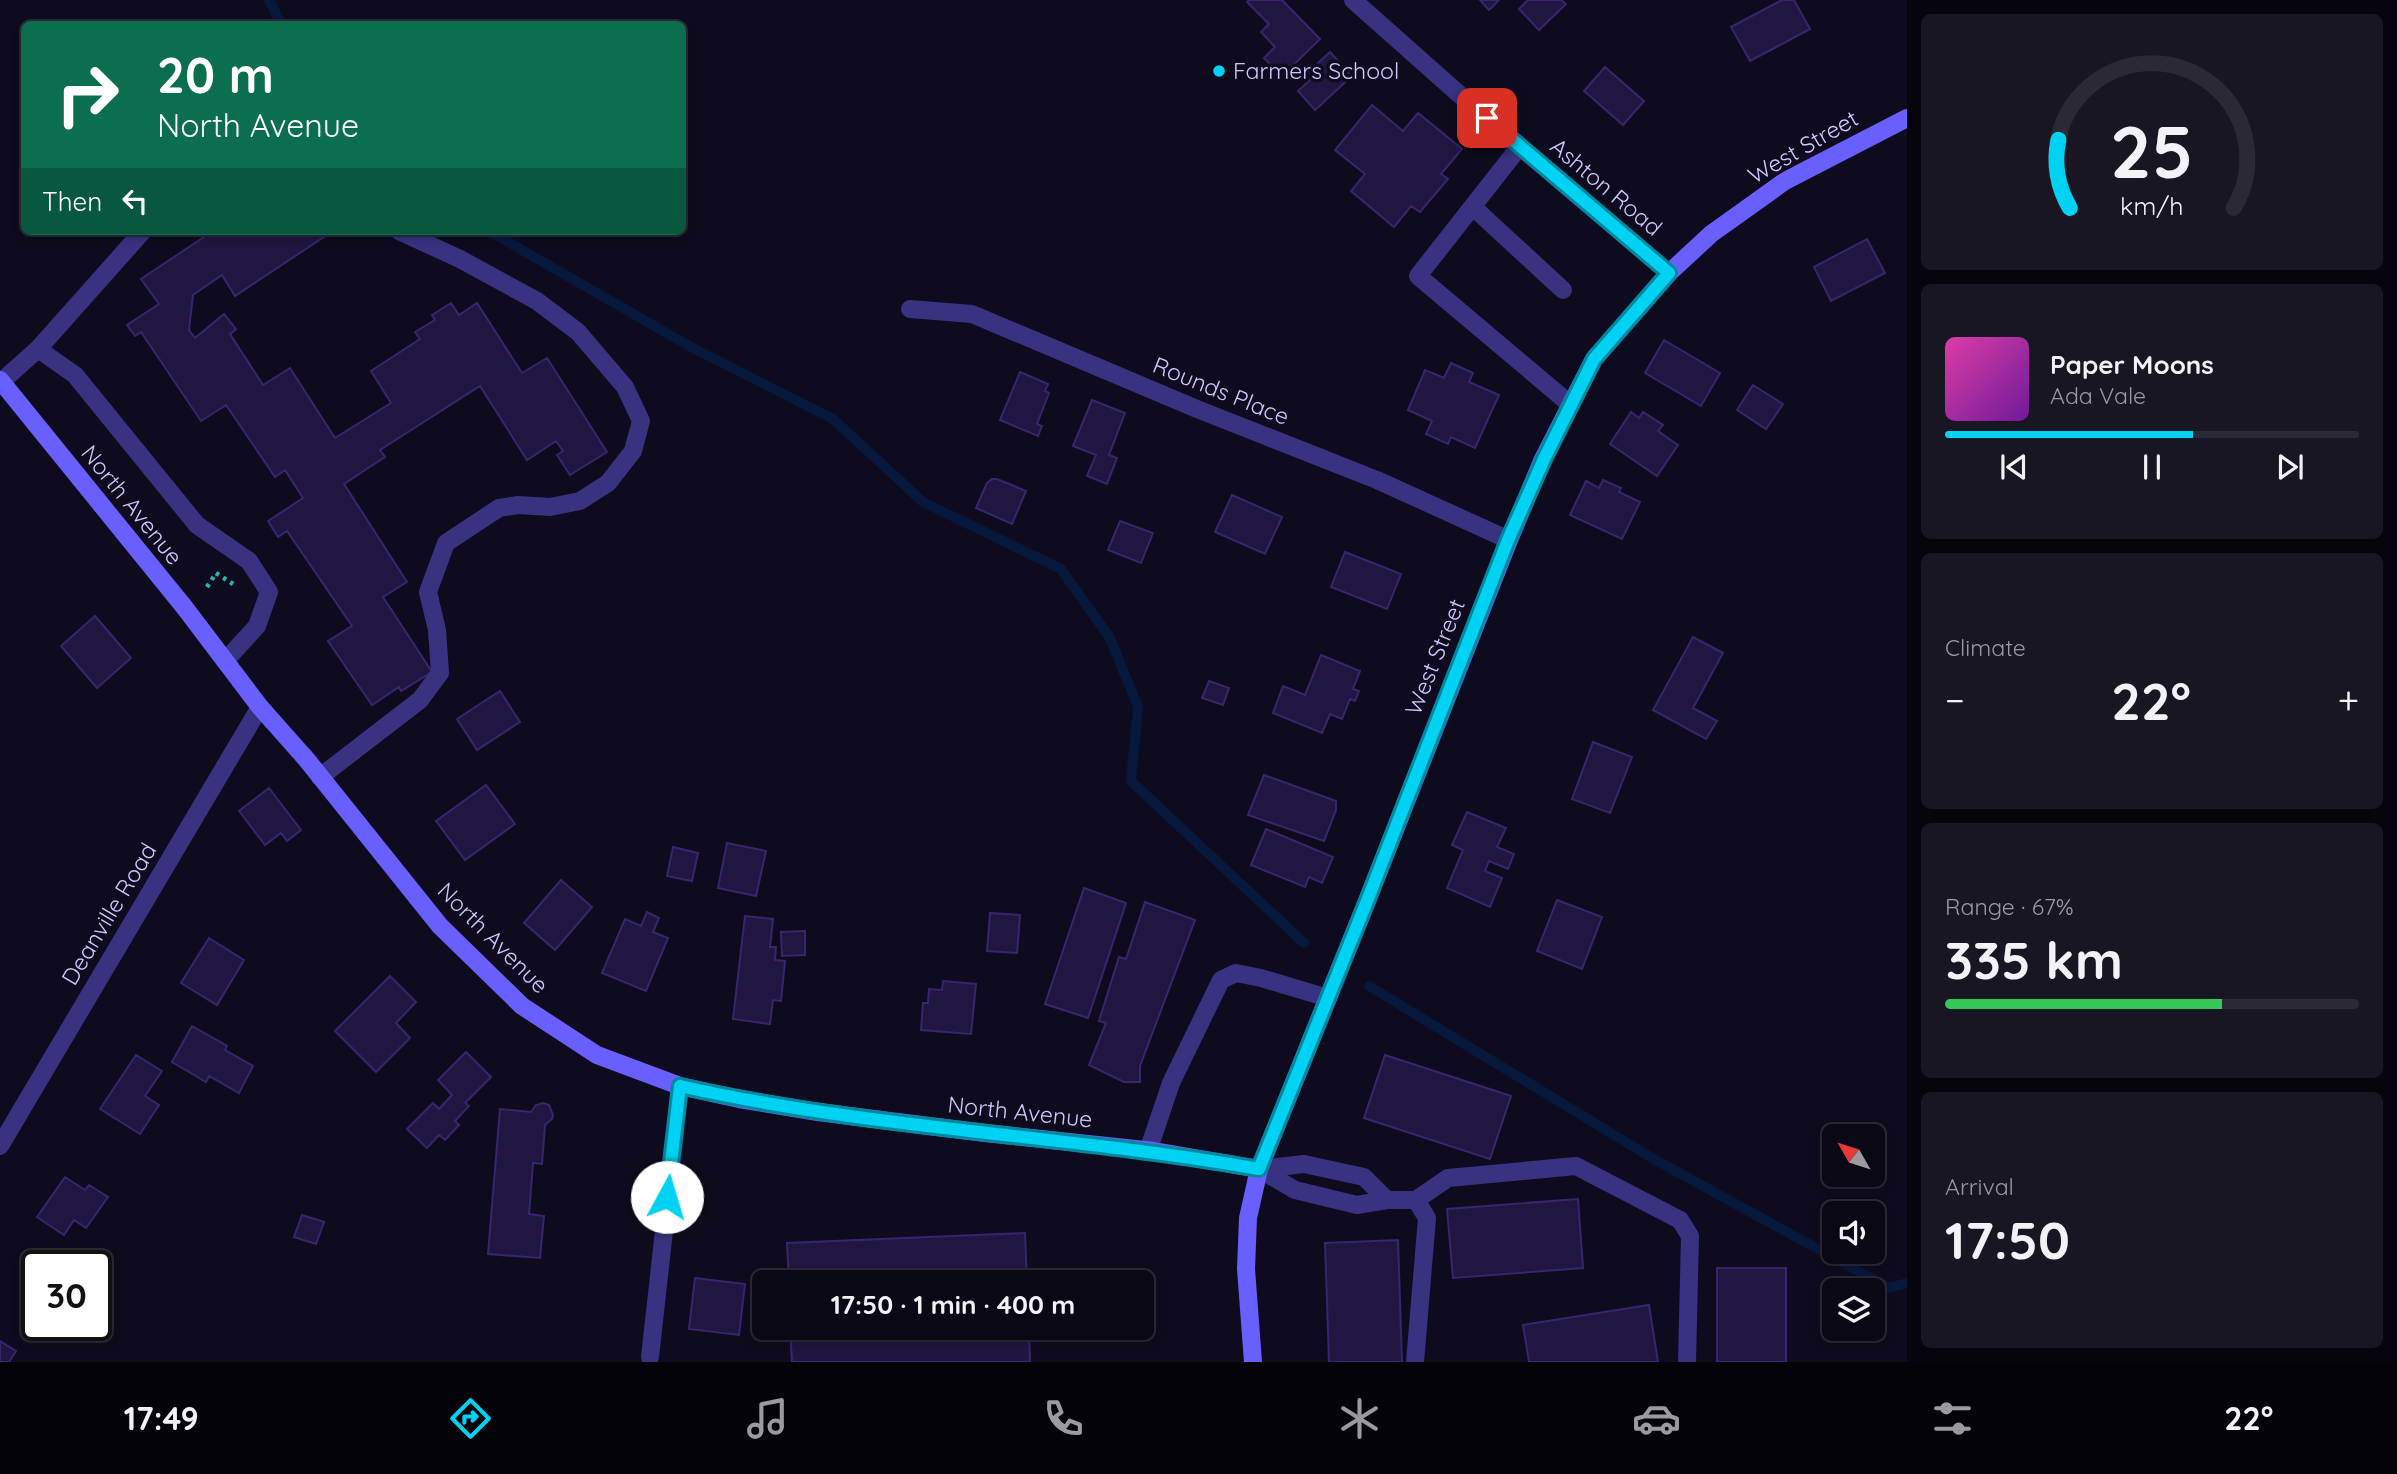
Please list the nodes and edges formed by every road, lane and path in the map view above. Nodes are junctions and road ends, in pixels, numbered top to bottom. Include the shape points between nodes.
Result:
1 (1353, 0) edge
2 (1907, 118) edge
3 (1520, 146) junction
4 (1473, 207) junction
5 (139, 235) edge
6 (408, 235) edge
7 (1669, 273) junction
8 (1563, 290) dead end
9 (910, 309) dead end
10 (38, 349) junction
11 (1, 381) edge
12 (1571, 405) junction
13 (1508, 540) junction
14 (225, 662) junction
15 (260, 707) junction
16 (320, 777) junction
17 (1328, 998) junction
18 (680, 1086) junction
19 (0, 1146) edge
20 (1148, 1151) junction
21 (1259, 1169) junction
22 (1387, 1200) junction
23 (1416, 1200) junction
24 (650, 1357) dead end
25 (1253, 1362) edge
26 (1415, 1362) edge
27 (1688, 1362) edge

1 - 3 street, Ashton Road
2 - 7 main road, West Street via 1785,181 1711,234
3 - 4 street
3 - 7 street, Ashton Road
4 - 8 street
4 - 12 street via 1418,276
5 - 10 street
6 - 16 street via 528,296 578,332 625,387 641,421 633,450 608,483 580,501 499,508 446,543 428,592 440,673 420,700
7 - 12 main road, West Street via 1594,359
9 - 13 street, Rounds Place via 972,314 1377,480
10 - 11 street
10 - 14 street via 75,375 197,525 249,561 269,592 257,626
11 - 14 main road, North Avenue
12 - 13 main road, West Street
13 - 17 main road, West Street
14 - 15 main road, North Avenue
15 - 16 main road, North Avenue
15 - 19 street, Deanville Road
16 - 18 main road, North Avenue via 440,926 523,1006 597,1055
17 - 20 street via 1236,973 1221,980 1171,1083
17 - 21 main road, West Street
18 - 20 main road, North Avenue via 818,1112
18 - 24 street
20 - 21 main road, North Avenue
21 - 22 street via 1296,1190 1357,1205
21 - 22 street via 1304,1164 1364,1177
21 - 25 main road, West Street via 1248,1218 1246,1269
22 - 23 street
23 - 26 street via 1427,1218
23 - 27 street via 1448,1178 1576,1166 1680,1220 1690,1236

